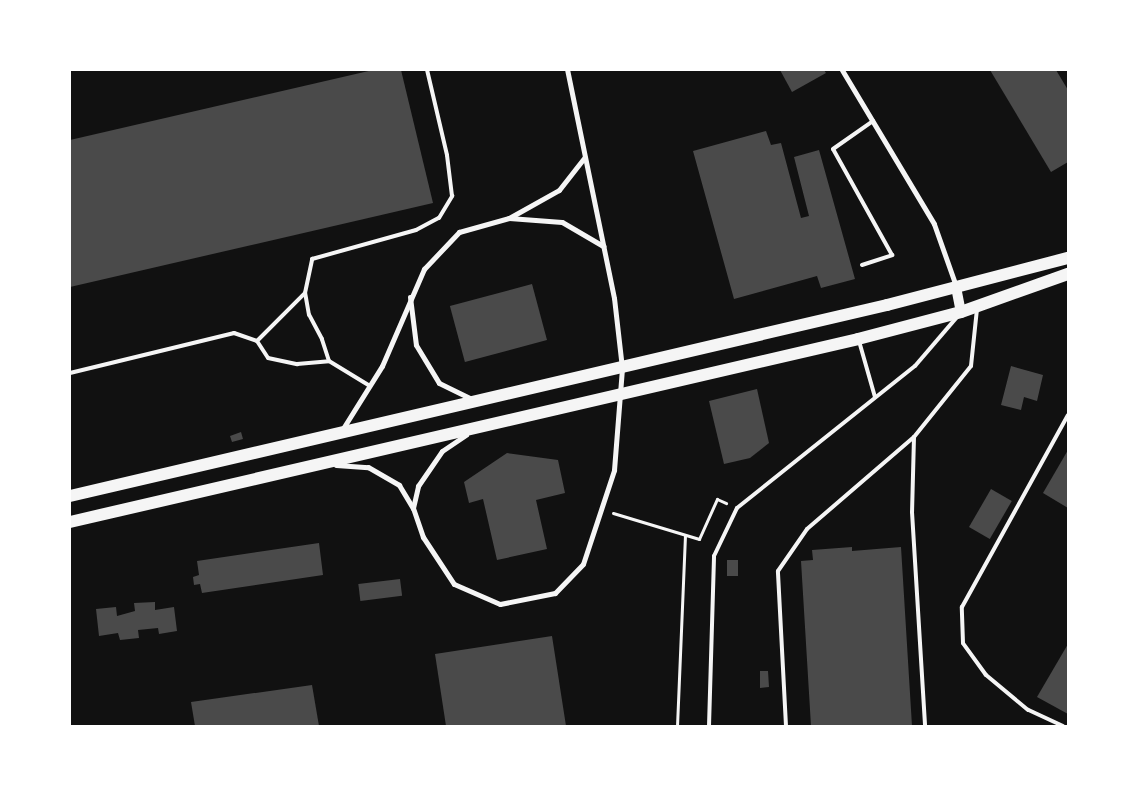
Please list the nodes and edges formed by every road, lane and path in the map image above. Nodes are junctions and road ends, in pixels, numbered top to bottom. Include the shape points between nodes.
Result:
1 (426, 70) edge
2 (568, 70) edge
3 (842, 70) edge
4 (873, 121) junction
5 (584, 158) junction
6 (509, 218) junction
7 (603, 246) junction
8 (1068, 258) edge
9 (862, 265) dead end
10 (1068, 274) edge
11 (956, 287) junction
12 (305, 293) junction
13 (410, 297) junction
14 (977, 307) junction
15 (961, 312) junction
16 (858, 339) junction
17 (257, 342) junction
18 (329, 361) junction
19 (70, 373) edge
20 (370, 386) junction
21 (875, 396) junction
22 (478, 402) junction
23 (1068, 415) edge
24 (482, 424) junction
25 (338, 435) junction
26 (914, 438) junction
27 (317, 464) junction
28 (70, 496) edge
29 (413, 508) junction
30 (737, 508) junction
31 (600, 509) junction
32 (70, 522) edge
33 (685, 535) junction
34 (677, 726) edge
35 (708, 726) edge
36 (786, 726) edge
37 (925, 726) edge
38 (1063, 726) edge

1 - 12 lane via 447,156 452,196 439,218 416,230 312,258
2 - 5 street
3 - 4 street
4 - 9 lane via 833,150 892,255
4 - 11 street via 934,224
5 - 6 street via 559,190
5 - 7 street
6 - 7 street via 562,222
6 - 13 street via 460,232 424,269
7 - 31 street via 614,298 622,368 614,470
8 - 11 main road
10 - 14 main road
11 - 15 main road
11 - 22 main road
12 - 17 lane
12 - 18 lane via 309,315
13 - 20 street
13 - 22 street via 416,345 439,383
14 - 15 main road
14 - 26 lane via 971,366
15 - 16 main road
15 - 21 lane via 915,366
16 - 21 lane
16 - 24 main road
17 - 18 lane via 268,358 296,364
17 - 19 lane via 234,333
18 - 20 lane
20 - 25 street
21 - 30 lane
22 - 25 main road
23 - 38 lane via 962,607 962,643 986,675 1028,710
24 - 27 main road
24 - 29 street via 442,451 418,486
25 - 28 main road
26 - 36 lane via 806,529 778,571
26 - 37 lane via 912,512
27 - 29 street via 368,466 399,485
27 - 32 main road
29 - 31 street via 423,537 454,584 500,604 555,593 583,564
30 - 33 path via 717,499 699,539
30 - 35 lane via 714,556
31 - 33 path
33 - 34 path

